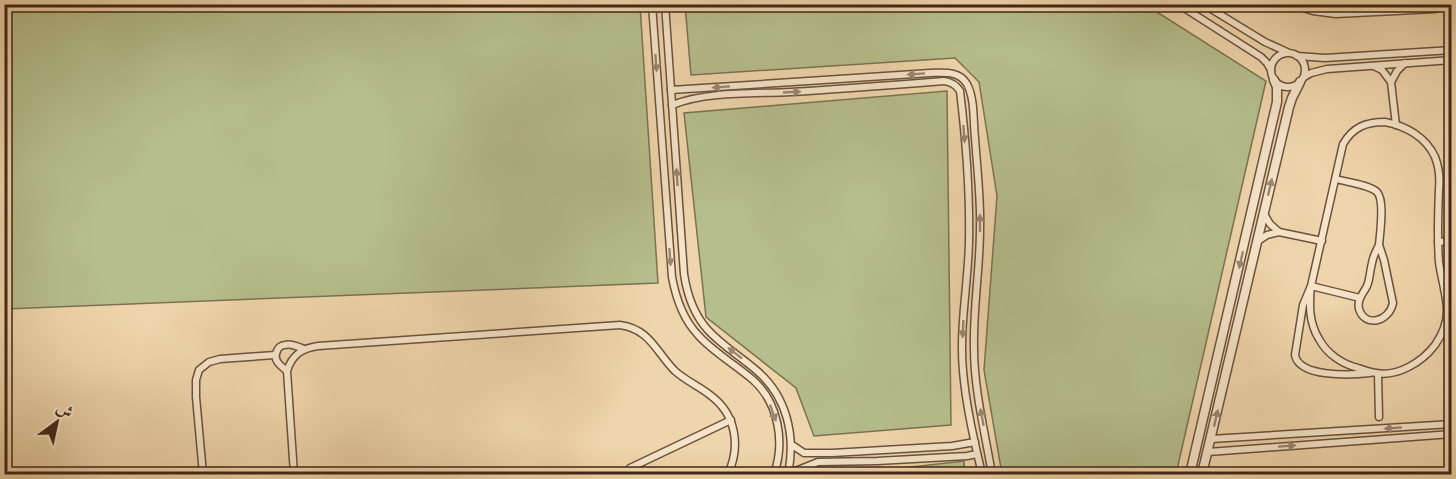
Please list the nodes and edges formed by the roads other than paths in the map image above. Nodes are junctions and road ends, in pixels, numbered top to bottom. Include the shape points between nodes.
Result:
1 (652, 4) edge
2 (665, 4) edge
3 (1178, 4) edge
4 (1203, 4) edge
5 (1291, 4) edge
6 (1342, 4) edge
7 (1448, 4) edge
8 (1320, 5) edge
9 (1321, 12) junction
10 (1452, 50) edge
11 (1294, 55) junction
12 (1452, 60) edge
13 (1405, 63) junction
14 (1373, 65) junction
15 (1271, 70) junction
16 (1274, 80) junction
17 (1302, 80) junction
18 (1391, 82) junction
19 (671, 90) junction
20 (672, 105) junction
21 (1396, 125) junction
22 (1336, 179) junction
23 (1264, 214) junction
24 (1279, 232) junction
25 (1258, 241) junction
26 (1322, 241) junction
27 (1452, 241) edge
28 (1438, 242) junction
29 (1379, 244) junction
30 (1311, 286) junction
31 (1360, 298) junction
32 (304, 348) junction
33 (275, 355) junction
34 (287, 371) junction
35 (1376, 373) junction
36 (1379, 417) dead end
37 (731, 420) junction
38 (1452, 424) edge
39 (1452, 434) edge
40 (1211, 439) junction
41 (975, 442) junction
42 (792, 445) junction
43 (1208, 452) junction
44 (977, 454) junction
45 (630, 468) dead end
46 (203, 474) edge
47 (294, 474) edge
48 (728, 474) edge
49 (774, 474) edge
50 (788, 474) edge
51 (982, 474) edge
52 (992, 474) edge
53 (1190, 474) edge
54 (1202, 474) edge

1 -> 49 street via 675,293 688,323 699,336 765,393 778,428 780,447
2 - 19 street
3 - 15 street via 1261,57
4 - 11 street
5 - 9 street
6 - 8 street
7 - 9 street via 1435,9
8 - 9 street
10 - 11 street via 1325,58
11 - 15 street via 1284,54 1276,59
11 - 17 street via 1304,65
12 - 13 street
13 - 14 street
13 - 18 street
14 - 17 street via 1327,69
14 - 18 street
15 - 16 street
16 - 17 street via 1290,87
16 -> 53 street via 1277,102
23 -> 17 street via 1292,98
18 - 21 street
19 - 20 street
52 -> 19 street via 974,351 980,200 972,99 965,81 953,73 930,73
20 -> 41 street via 729,95 944,81 957,86 969,206 963,369
42 -> 20 street via 789,425 774,388 706,328 686,289
21 - 22 street via 1370,123 1351,132 1343,144
21 - 28 street via 1421,138 1438,165
22 - 26 street
22 - 29 street via 1380,195
23 - 24 street
23 - 25 street
24 - 25 street
24 - 26 street
40 -> 25 street
26 - 30 street
27 - 28 street
28 - 35 street via 1447,310 1442,333 1433,348 1414,364 1390,373
29 - 31 street
29 - 31 street via 1391,309 1383,319 1368,319 1361,312
30 - 31 street
30 - 35 street via 1310,315 1328,352 1352,366
30 - 35 street via 1298,331 1294,355 1297,363 1317,372
32 - 33 street via 284,345
32 - 34 street via 293,357
32 - 37 street via 626,326 648,338 677,373 716,399
33 - 34 street
33 - 46 street via 220,359 208,362 200,370 195,397
34 - 47 street
35 - 36 street
37 - 45 street
37 - 48 street via 736,446
38 -> 40 street
43 -> 39 street
40 - 43 street
41 - 42 street via 832,453 804,453
41 - 44 street
42 - 50 street
43 - 54 street
44 - 50 street via 818,462
44 - 51 street

